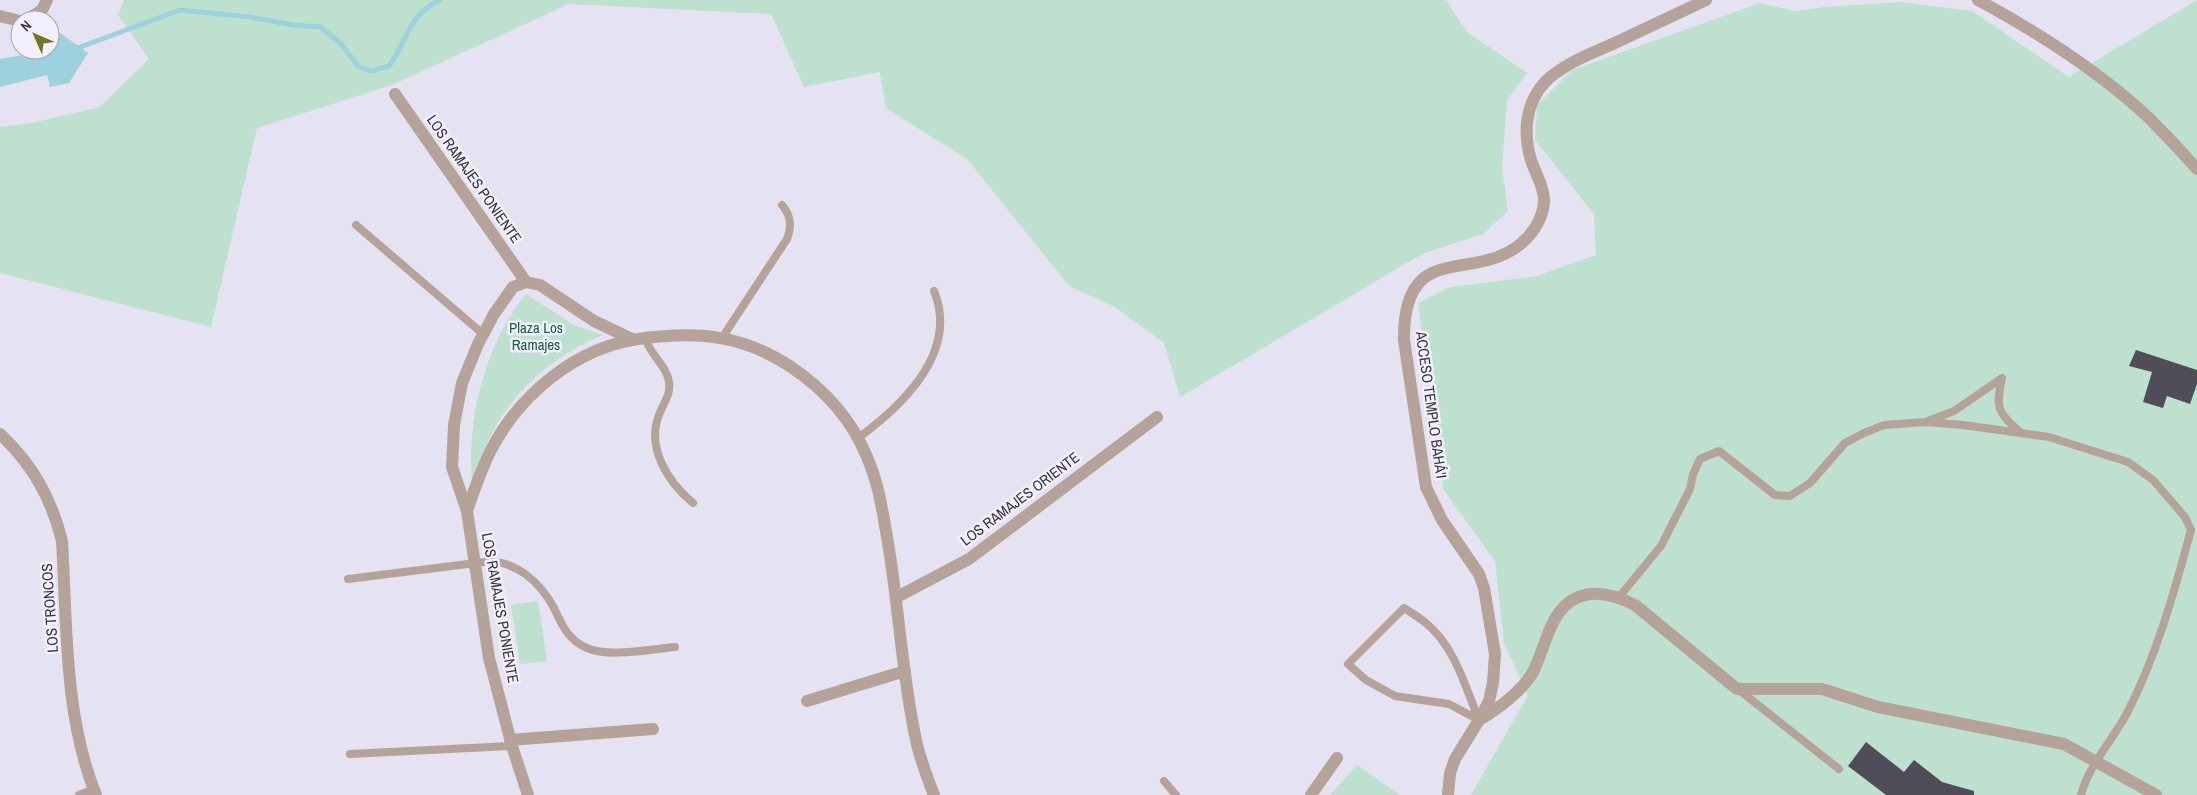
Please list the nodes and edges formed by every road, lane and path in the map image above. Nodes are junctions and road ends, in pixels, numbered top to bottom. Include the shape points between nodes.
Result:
1 (1706, 0) edge
2 (1978, 0) edge
3 (395, 94) dead end
4 (2197, 169) edge
5 (782, 204) dead end
6 (356, 225) dead end
7 (526, 282) junction
8 (934, 291) dead end
9 (483, 334) junction
10 (722, 338) junction
11 (640, 339) junction
12 (1157, 417) dead end
13 (1926, 422) junction
14 (2021, 433) junction
15 (0, 434) edge
16 (858, 438) junction
17 (693, 503) dead end
18 (467, 511) junction
19 (475, 565) junction
20 (348, 579) dead end
21 (897, 597) junction
22 (1619, 597) junction
23 (675, 647) dead end
24 (905, 671) junction
25 (1737, 689) junction
26 (807, 701) dead end
27 (1480, 720) junction
28 (653, 729) dead end
29 (511, 743) junction
30 (350, 754) dead end
31 (1337, 758) dead end
32 (2097, 762) junction
33 (1839, 769) dead end
34 (1164, 781) dead end
35 (95, 792) edge
36 (79, 795) edge
37 (528, 795) edge
38 (934, 795) edge
39 (1176, 795) edge
40 (1311, 795) edge
41 (1448, 795) edge
42 (2081, 795) edge
43 (2156, 795) edge

1 - 27 street, ACCESO TEMPLO BAHÁ'I via 1570,64 1545,82 1528,111 1526,124 1531,160 1544,199 1536,226 1509,252 1432,272 1414,288 1408,301 1404,340 1426,487 1442,520 1479,574 1492,630 1495,654 1493,682
2 - 4 street via 2033,31 2096,73 2150,119
3 - 7 street, LOS RAMAJES PONIENTE
5 - 10 lane via 791,224 787,239
6 - 9 lane
7 - 9 street, LOS RAMAJES PONIENTE via 513,287
7 - 11 street via 540,285 594,321
8 - 16 lane via 941,326 928,365 892,410
9 - 18 street, LOS RAMAJES PONIENTE via 462,383 454,425 452,467
10 - 11 street via 677,334
10 - 16 street via 765,352 803,375 836,406
11 - 17 lane via 663,367 669,380 668,396 656,422 657,449 672,481
11 - 18 street via 606,346 586,356 567,366 532,394 492,448
12 - 21 street, LOS RAMAJES ORIENTE via 969,558
13 - 14 lane
13 - 14 lane via 1954,411 2002,378 1997,398 1999,408
13 - 22 lane via 1884,425 1864,433 1846,443 1814,479 1790,496 1775,495 1719,451 1710,453 1700,459 1690,489 1661,546
14 - 32 lane via 2049,437 2128,462 2153,480 2185,516 2191,530 2157,643 2126,714
15 - 35 street, LOS TRONCOS via 28,464 57,520 62,540 74,711
16 - 21 street via 879,492
18 - 19 street, LOS RAMAJES PONIENTE
19 - 20 lane
19 - 23 lane via 493,561 518,569 546,596 570,637 587,648 605,652
19 - 29 street, LOS RAMAJES PONIENTE via 490,658
21 - 24 street
22 - 25 street via 1635,605
22 - 27 street via 1588,594 1566,604 1551,627 1528,679 1494,712
24 - 26 street
24 - 38 street via 916,742
25 - 32 street via 1822,689 1878,707 2064,744
25 - 33 lane
27 - 27 lane via 1442,640 1428,624 1404,608 1348,664 1366,680 1395,696 1449,704
27 - 41 street, ACCESO TEMPLO BAHÁ'I via 1455,759
28 - 29 street
29 - 30 lane
29 - 37 street, LOS RAMAJES PONIENTE
31 - 40 street
32 - 42 lane via 2086,777
32 - 43 street
34 - 39 lane
35 - 36 lane

